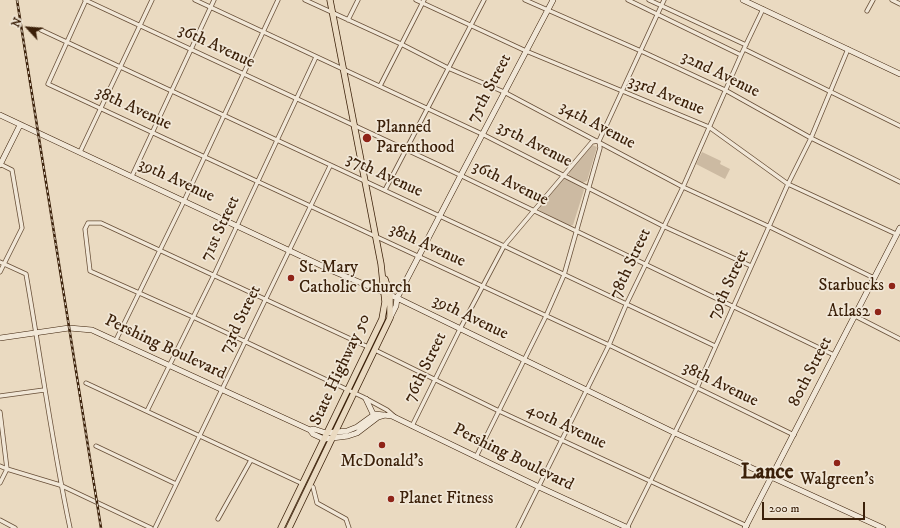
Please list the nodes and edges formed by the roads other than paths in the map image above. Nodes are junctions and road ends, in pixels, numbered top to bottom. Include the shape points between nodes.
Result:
1 (86, 0) edge
2 (152, 0) edge
3 (195, 0) edge
4 (214, 0) edge
5 (278, 0) edge
6 (305, 0) edge
7 (330, 0) edge
8 (358, 0) edge
9 (416, 0) edge
10 (484, 0) edge
11 (524, 0) edge
12 (553, 0) edge
13 (628, 0) edge
14 (649, 0) edge
15 (664, 0) edge
16 (743, 0) edge
17 (873, 0) edge
18 (892, 0) edge
19 (424, 2) edge
20 (900, 4) edge
21 (662, 6) junction
22 (211, 7) junction
23 (763, 9) junction
24 (547, 11) junction
25 (867, 11) dead end
26 (333, 12) junction
27 (658, 14) junction
28 (348, 20) junction
29 (471, 25) junction
30 (140, 26) junction
31 (41, 30) dead end
32 (264, 33) junction
33 (67, 42) junction
34 (401, 44) junction
35 (746, 45) junction
36 (191, 49) junction
37 (744, 49) junction
38 (848, 49) junction
39 (526, 51) junction
40 (641, 51) junction
41 (741, 55) junction
42 (316, 57) junction
43 (120, 67) junction
44 (448, 68) junction
45 (343, 69) junction
46 (244, 74) junction
47 (900, 74) edge
48 (380, 86) junction
49 (726, 90) junction
50 (172, 91) junction
51 (504, 92) junction
52 (621, 92) junction
53 (831, 92) junction
54 (297, 99) junction
55 (100, 108) junction
56 (427, 108) junction
57 (0, 115) edge
58 (225, 115) junction
59 (20, 125) junction
60 (355, 125) junction
61 (900, 126) edge
62 (709, 128) junction
63 (153, 132) junction
64 (482, 134) junction
65 (811, 138) junction
66 (277, 140) junction
67 (599, 141) junction
68 (406, 149) junction
69 (80, 152) junction
70 (205, 157) junction
71 (0, 165) edge
72 (330, 166) junction
73 (461, 175) junction
74 (564, 175) junction
75 (132, 176) junction
76 (365, 181) junction
77 (258, 182) junction
78 (900, 182) edge
79 (788, 184) junction
80 (683, 187) junction
81 (588, 188) junction
82 (385, 190) junction
83 (184, 201) junction
84 (310, 206) junction
85 (534, 210) junction
86 (439, 216) junction
87 (237, 225) junction
88 (664, 226) junction
89 (770, 227) junction
90 (900, 228) edge
91 (576, 231) junction
92 (896, 234) junction
93 (376, 237) junction
94 (504, 246) junction
95 (160, 250) junction
96 (289, 250) junction
97 (418, 257) junction
98 (2, 263) edge
99 (646, 264) junction
100 (751, 266) junction
101 (0, 272) edge
102 (214, 275) junction
103 (564, 275) junction
104 (874, 278) junction
105 (482, 287) junction
106 (139, 293) junction
107 (387, 294) junction
108 (398, 298) junction
109 (265, 299) junction
110 (390, 303) junction
111 (626, 305) junction
112 (733, 306) junction
113 (384, 312) junction
114 (546, 316) junction
115 (855, 316) junction
116 (193, 317) junction
117 (390, 318) junction
118 (460, 329) junction
119 (36, 332) junction
120 (0, 338) edge
121 (900, 339) edge
122 (116, 340) junction
123 (245, 342) junction
124 (609, 345) junction
125 (715, 346) junction
126 (368, 347) junction
127 (375, 350) junction
128 (834, 356) junction
129 (525, 360) junction
130 (170, 365) junction
131 (435, 379) junction
132 (86, 383) dead end
133 (697, 388) junction
134 (222, 389) junction
135 (44, 390) junction
136 (348, 390) junction
137 (587, 391) junction
138 (354, 393) junction
139 (0, 396) edge
140 (366, 399) junction
141 (147, 411) junction
142 (499, 411) junction
143 (0, 412) edge
144 (375, 417) junction
145 (396, 418) junction
146 (412, 426) junction
147 (310, 430) junction
148 (327, 433) junction
149 (675, 433) junction
150 (334, 435) junction
151 (794, 435) junction
152 (199, 436) junction
153 (324, 439) junction
154 (562, 440) junction
155 (96, 446) dead end
156 (476, 457) junction
157 (251, 460) junction
158 (0, 466) edge
159 (7, 469) junction
160 (770, 478) junction
161 (651, 480) junction
162 (0, 483) edge
163 (176, 484) junction
164 (303, 484) junction
165 (60, 485) junction
166 (313, 487) dead end
167 (539, 487) junction
168 (218, 519) dead end
169 (0, 520) edge
170 (142, 526) edge
171 (746, 527) edge
172 (15, 528) edge
173 (70, 528) edge
174 (151, 528) edge
175 (155, 528) edge
176 (281, 528) edge
177 (289, 528) edge
178 (350, 528) edge
179 (518, 528) edge
180 (627, 528) edge
181 (883, 528) edge

1 - 30 street, 36th Avenue
1 - 33 street
2 - 30 street
3 - 22 street, 35th Avenue
4 - 22 street
5 - 32 street
6 - 26 street, 34th Avenue
7 - 26 main road, State Highway 50
8 - 28 street
9 - 19 street, 33rd Avenue
10 - 29 street
11 - 24 street, 32nd Avenue
12 - 24 street, 75th Street
13 - 27 street
14 - 21 street
15 - 21 street
16 - 23 street
17 - 25 street
18 - 20 street
19 - 29 street, 33rd Avenue
19 - 34 street
21 - 27 street
21 - 35 street
22 - 32 street, 35th Avenue
22 - 36 street
23 - 35 street, 78th Street
23 - 38 street
24 - 39 street, 75th Street
24 - 40 street, 32nd Avenue
26 - 28 street, 34th Avenue
26 - 45 main road, State Highway 50
27 - 40 street
27 - 41 street
28 - 34 street, 34th Avenue
29 - 39 street, 33rd Avenue
29 - 44 street
30 - 36 street, 36th Avenue
30 - 43 street
31 - 33 street, 37th Avenue
32 - 42 street, 35th Avenue
32 - 46 street
33 - 43 street, 37th Avenue
33 - 55 street, 38th Avenue via 48,84
34 - 44 street, 34th Avenue
34 - 48 street
35 - 37 street, 78th Street
36 - 46 street, 36th Avenue
36 - 50 street
37 - 41 street, 78th Street
37 - 53 street
38 - 47 street
38 - 53 street, 79th Street
39 - 51 street, 75th Street
39 - 52 street, 33rd Avenue
40 - 49 street, 32nd Avenue
40 - 52 street
41 - 49 street, 78th Street
42 - 45 street, 35th Avenue
42 - 54 street, 71st Street
43 - 50 street, 37th Avenue
43 - 55 street
44 - 51 street, 34th Avenue
44 - 56 street
45 - 48 street, 35th Avenue
45 - 60 main road, State Highway 50
46 - 54 street, 36th Avenue
46 - 58 street
48 - 56 street, 35th Avenue
49 - 62 street, 78th Street
49 - 65 street, 32nd Avenue
50 - 58 street, 37th Avenue
50 - 63 street
51 - 64 street, 75th Street
51 - 67 street, 34th Avenue
52 - 62 street, 33rd Avenue
52 - 67 street
53 - 61 street
53 - 65 street, 79th Street
54 - 60 street, 36th Avenue
54 - 66 street, 71st Street
55 - 63 street, 38th Avenue
55 - 69 street
56 - 64 street, 35th Avenue
56 - 68 street
57 - 59 street, 39th Avenue
58 - 66 street, 37th Avenue
58 - 70 street
59 - 69 street, 39th Avenue
59 - 71 street
60 - 68 street, 36th Avenue
60 - 76 main road, State Highway 50
62 - 79 street, 33rd Avenue
62 - 80 street, 78th Street
63 - 70 street, 38th Avenue
63 - 75 street
64 - 73 street, 75th Street
64 - 74 street, 35th Avenue
65 - 78 street, 32nd Avenue
65 - 79 street, 79th Street
66 - 72 street, 37th Avenue
66 - 77 street, 71st Street
67 - 74 street, 76th Street via 592,142
67 - 80 street, 34th Avenue
67 - 81 street via 600,148
68 - 73 street, 36th Avenue
68 - 82 street
69 - 75 street, 39th Avenue
70 - 77 street, 38th Avenue
70 - 83 street
71 - 98 street via 12,170 22,228
72 - 76 street, 37th Avenue
72 - 84 street, 73rd Street
73 - 85 street, 36th Avenue
73 - 86 street, 75th Street
74 - 81 street, 35th Avenue
74 - 85 street, 76th Street
75 - 83 street, 39th Avenue
76 - 82 street, 37th Avenue
76 - 93 main road, State Highway 50
77 - 84 street, 38th Avenue
77 - 87 street, 71st Street
79 - 89 street, 79th Street
79 - 92 street, 33rd Avenue
80 - 88 street, 78th Street
80 - 89 street, 34th Avenue
81 - 88 street, 35th Avenue
81 - 91 street
82 - 86 street, 37th Avenue
83 - 87 street, 39th Avenue
83 - 95 street
84 - 93 street, 38th Avenue
84 - 96 street, 73rd Street
85 - 91 street, 36th Avenue
85 - 94 street, 76th Street
86 - 94 street, 37th Avenue
86 - 97 street, 75th Street
87 - 96 street, 39th Avenue
87 - 102 street, 71st Street
88 - 99 street, 78th Street
88 - 100 street, 35th Avenue
89 - 100 street, 79th Street
89 - 104 street, 34th Avenue
90 - 92 street, 80th Street
91 - 99 street, 36th Avenue
91 - 103 street
92 - 104 street, 80th Street
93 - 97 street, 38th Avenue
93 - 107 main road, State Highway 50
94 - 103 street, 37th Avenue
94 - 105 street, 76th Street
95 - 102 street
95 - 106 street
95 - 106 street via 101,223 88,223 85,230 90,271
96 - 107 street, 39th Avenue
96 - 109 street, 73rd Street
97 - 105 street, 38th Avenue
97 - 108 street, 75th Street
98 - 101 street
98 - 119 street via 26,274
99 - 111 street, 78th Street
99 - 112 street, 36th Avenue
100 - 112 street, 79th Street
102 - 109 street
102 - 116 street, 71st Street
103 - 111 street, 37th Avenue
103 - 114 street
104 - 115 street, 80th Street
105 - 114 street, 38th Avenue
105 - 118 street, 76th Street
106 - 116 street
106 - 122 street
107 - 108 street, 39th Avenue
107 - 110 main road, State Highway 50
107 - 113 main road, State Highway 50
108 - 110 street
108 - 117 street, 75th Street
108 - 118 street, 39th Avenue
109 - 123 street, 73rd Street
109 - 126 street
110 - 113 street
110 - 117 main road, State Highway 50
111 - 124 street, 78th Street
111 - 125 street, 37th Avenue
112 - 125 street, 79th Street
112 - 128 street, 36th Avenue
113 - 126 main road, State Highway 50
114 - 124 street, 38th Avenue
114 - 129 street
115 - 121 street
115 - 128 street, 80th Street
116 - 123 street
116 - 130 street, 71st Street
117 - 127 main road, State Highway 50
118 - 129 street, 39th Avenue
118 - 131 street, 76th Street
119 - 120 street, Pershing Boulevard
119 - 122 street, Pershing Boulevard via 78,328 92,330
119 - 135 street
122 - 130 street, Pershing Boulevard
123 - 134 street, 73rd Street
123 - 136 street
124 - 133 street, 38th Avenue
124 - 137 street, 78th Street
125 - 133 street, 79th Street
126 - 136 main road, State Highway 50
127 - 131 street, 40th Avenue
127 - 138 main road, State Highway 50
128 - 151 street, 80th Street
129 - 137 street, 39th Avenue
129 - 142 street
130 - 134 street, Pershing Boulevard
130 - 141 street, 71st Street
131 - 142 street, 40th Avenue
131 - 146 street, 76th Street
132 - 141 street
133 - 149 street, 79th Street
133 - 151 street, 38th Avenue
134 - 147 street, Pershing Boulevard
134 - 152 street, 73rd Street
135 - 139 street
135 - 165 street
136 - 138 street
136 - 148 main road, State Highway 50
137 - 149 street, 39th Avenue
137 - 154 street, 78th Street
138 - 140 street
138 - 150 main road, State Highway 50
140 - 144 street
140 - 145 street via 388,410
141 - 152 street
142 - 154 street, 40th Avenue
142 - 156 street
143 - 159 street
144 - 145 street, Pershing Boulevard via 385,415
144 - 150 street, Pershing Boulevard via 354,434 346,437
145 - 146 street, Pershing Boulevard
146 - 156 street, Pershing Boulevard
147 - 148 street, Pershing Boulevard
147 - 153 street, Pershing Boulevard
148 - 150 street, Pershing Boulevard
148 - 153 main road, State Highway 50
149 - 160 street, 39th Avenue
149 - 161 street, 79th Street
150 - 153 street, Pershing Boulevard
150 - 177 main road, State Highway 50
151 - 160 street, 80th Street
152 - 157 street
152 - 163 street, 73rd Street
153 - 164 main road, State Highway 50
154 - 161 street, 40th Avenue
154 - 167 street, 78th Street
155 - 163 street
156 - 167 street, Pershing Boulevard
157 - 164 street
157 - 168 street
158 - 159 street
159 - 162 street
159 - 165 street
160 - 171 street, 80th Street
160 - 181 street, 39th Avenue
161 - 171 street, 40th Avenue
161 - 180 street, 79th Street
163 - 175 street, 73rd Street
164 - 176 main road, State Highway 50
165 - 170 street
165 - 173 street
166 - 178 street via 317,503 346,520
167 - 179 street, 78th Street
167 - 180 street, Pershing Boulevard
169 - 172 street
170 - 174 street

